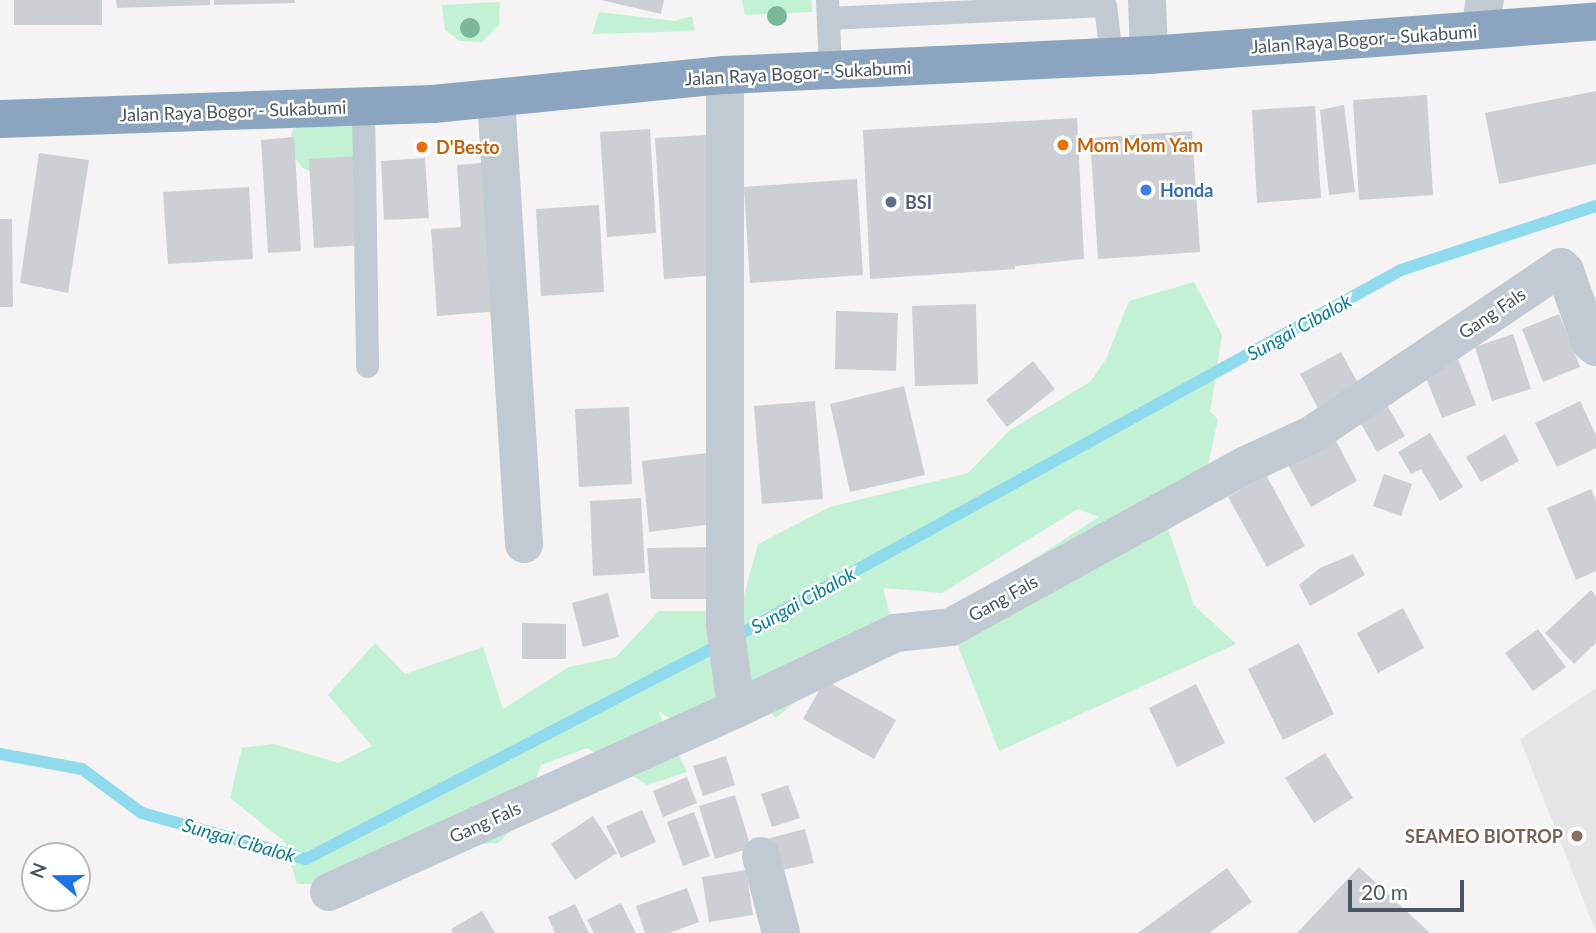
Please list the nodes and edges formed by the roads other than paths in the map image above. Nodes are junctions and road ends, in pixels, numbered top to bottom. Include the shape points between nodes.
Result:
1 (1147, 0) edge
2 (828, 9) edge
3 (1483, 15) edge
4 (1596, 21) edge
5 (1149, 55) junction
6 (1111, 56) junction
7 (830, 70) junction
8 (726, 75) junction
9 (496, 98) junction
10 (363, 106) junction
11 (0, 119) edge
12 (1596, 347) edge
13 (367, 366) dead end
14 (524, 544) dead end
15 (735, 698) junction
16 (761, 856) dead end
17 (329, 892) dead end
18 (781, 933) edge

1 - 5 street
2 - 6 lane via 1105,5
2 - 7 lane
3 - 4 highway, Jalan Raya Bogor - Sukabumi
3 - 5 highway, Jalan Raya Bogor - Sukabumi
5 - 6 highway, Jalan Raya Bogor - Sukabumi
6 - 7 highway, Jalan Raya Bogor - Sukabumi
7 - 8 highway, Jalan Raya Bogor - Sukabumi
8 - 9 highway, Jalan Raya Bogor - Sukabumi
8 - 15 street via 725,625
9 - 10 highway, Jalan Raya Bogor - Sukabumi
9 - 14 street
10 - 11 highway, Jalan Raya Bogor - Sukabumi
10 - 13 lane
12 - 15 street, Gang Fals via 1561,267 1311,435 1246,465 951,627 895,633
15 - 17 street, Gang Fals
16 - 18 street

